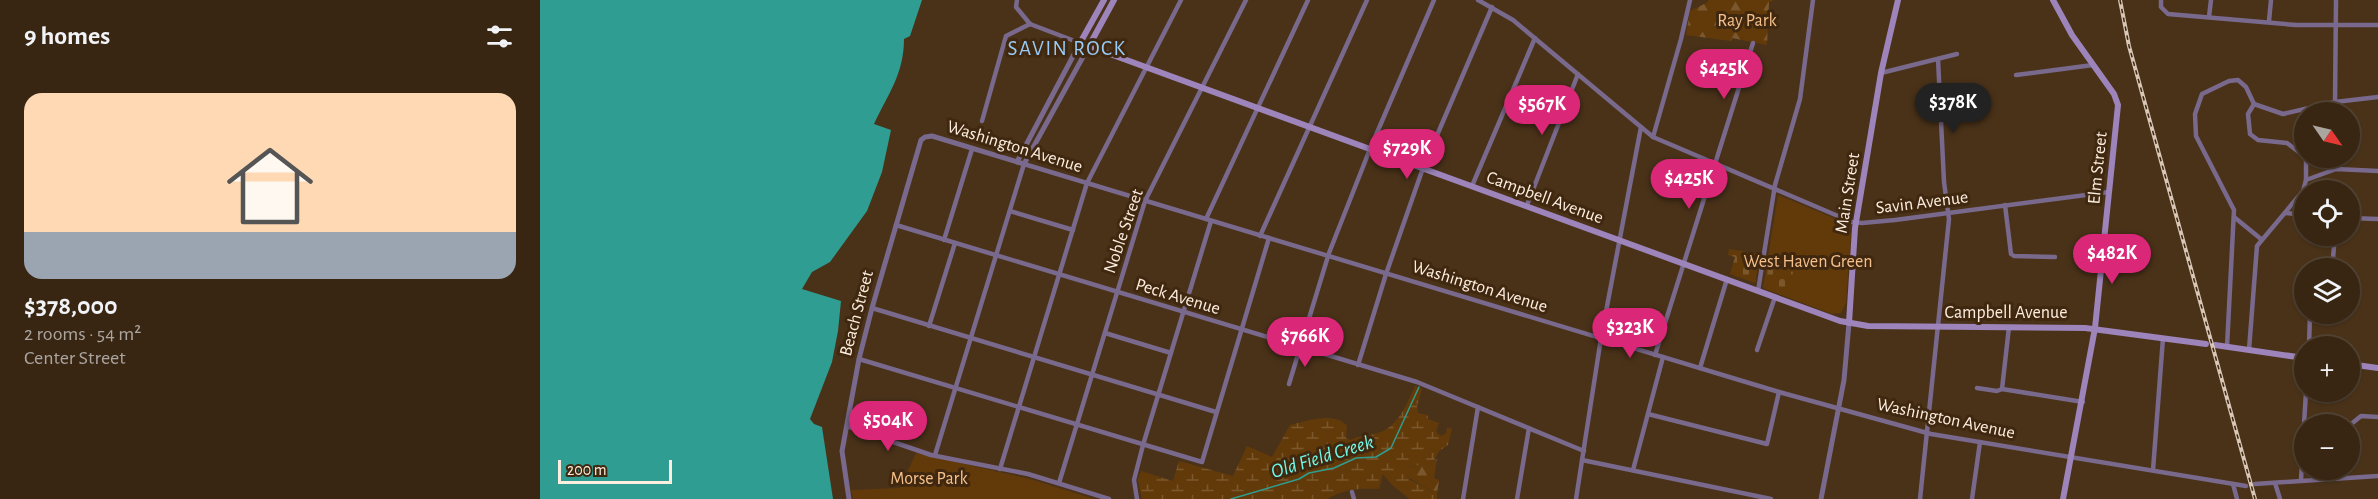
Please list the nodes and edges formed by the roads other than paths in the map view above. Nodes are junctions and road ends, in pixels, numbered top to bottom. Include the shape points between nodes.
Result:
1 (1017, 0) edge
2 (1104, 0) edge
3 (1114, 0) edge
4 (1181, 0) edge
5 (1246, 0) edge
6 (1308, 0) edge
7 (1367, 0) edge
8 (1434, 0) edge
9 (1478, 0) edge
10 (1689, 0) edge
11 (1813, 0) edge
12 (1898, 0) edge
13 (2053, 0) edge
14 (2161, 0) edge
15 (2211, 0) edge
16 (2271, 0) edge
17 (2336, 0) edge
18 (1485, 2) edge
19 (1492, 7) junction
20 (2209, 16) junction
21 (2269, 21) junction
22 (1030, 24) junction
23 (2335, 24) junction
24 (2378, 25) edge
25 (1534, 38) junction
26 (1080, 43) junction
27 (1753, 43) dead end
28 (1089, 46) junction
29 (1958, 54) dead end
30 (1938, 59) junction
31 (2093, 64) junction
32 (1147, 68) junction
33 (1881, 73) junction
34 (1578, 74) junction
35 (2016, 75) dead end
36 (1203, 88) junction
37 (2378, 97) edge
38 (2335, 102) joint
39 (2254, 104) junction
40 (1258, 108) junction
41 (2294, 111) edge
42 (982, 121) dead end
43 (1310, 127) junction
44 (1641, 128) junction
45 (1653, 137) junction
46 (923, 138) joint
47 (2294, 148) edge
48 (972, 149) junction
49 (1370, 149) junction
50 (1017, 162) junction
51 (1024, 164) junction
52 (1715, 164) junction
53 (1423, 168) junction
54 (2305, 168) edge
55 (2378, 171) edge
56 (2306, 180) joint
57 (1087, 183) junction
58 (1472, 186) junction
59 (1775, 190) junction
60 (2109, 192) junction
61 (1145, 201) junction
62 (2294, 203) edge
63 (2005, 205) junction
64 (1527, 206) junction
65 (1010, 211) junction
66 (1948, 213) junction
67 (2285, 213) junction
68 (2294, 214) edge
69 (2234, 217) junction
70 (2360, 218) edge
71 (2378, 219) edge
72 (1209, 220) junction
73 (1857, 223) junction
74 (896, 225) junction
75 (1072, 230) junction
76 (1260, 236) junction
77 (1269, 238) junction
78 (2261, 239) junction
79 (944, 240) junction
80 (1620, 240) junction
81 (955, 243) junction
82 (2334, 246) edge
83 (996, 255) junction
84 (1328, 256) junction
85 (2055, 257) dead end
86 (2333, 258) dead end
87 (1684, 263) junction
88 (1386, 274) junction
89 (1059, 275) junction
90 (1727, 279) junction
91 (1758, 291) junction
92 (1117, 292) junction
93 (1775, 297) junction
94 (872, 308) junction
95 (1183, 312) junction
96 (1849, 323) junction
97 (929, 326) junction
98 (1938, 326) junction
99 (2009, 327) junction
100 (2095, 328) junction
101 (1242, 329) junction
102 (1105, 333) junction
103 (971, 338) junction
104 (1601, 338) junction
105 (2163, 338) junction
106 (2206, 344) dead end
107 (2215, 345) dead end
108 (1299, 347) junction
109 (2227, 347) junction
110 (1756, 350) dead end
111 (2249, 350) junction
112 (1171, 354) junction
113 (1655, 355) junction
114 (1034, 357) junction
115 (1663, 357) junction
116 (2294, 357) edge
117 (859, 359) junction
118 (1358, 365) junction
119 (2360, 366) edge
120 (1700, 368) junction
121 (2378, 368) edge
122 (1092, 375) junction
123 (1289, 384) dead end
124 (956, 388) junction
125 (1977, 388) dead end
126 (2002, 389) junction
127 (1779, 392) junction
128 (1159, 394) junction
129 (2083, 402) junction
130 (1478, 407) junction
131 (1018, 408) junction
132 (1838, 410) junction
133 (1216, 412) junction
134 (1648, 414) junction
135 (2360, 417) edge
136 (2378, 417) edge
137 (1077, 425) junction
138 (847, 426) junction
139 (1529, 428) junction
140 (1927, 433) junction
141 (1980, 442) junction
142 (1143, 445) junction
143 (1584, 451) junction
144 (935, 455) junction
145 (2071, 457) junction
146 (1582, 460) junction
147 (1000, 469) junction
148 (1634, 470) junction
149 (2153, 470) junction
150 (2378, 476) edge
151 (2360, 477) edge
152 (2301, 480) edge
153 (1059, 483) junction
154 (2275, 483) junction
155 (2234, 484) junction
156 (2255, 484) dead end
157 (2246, 486) dead end
158 (1352, 492) dead end
159 (849, 499) edge
160 (1109, 499) edge
161 (1137, 499) edge
162 (1354, 499) edge
163 (1462, 499) edge
164 (1517, 499) edge
165 (1576, 499) edge
166 (1771, 499) edge
167 (1821, 499) edge
168 (1920, 499) edge
169 (1972, 499) edge
170 (2062, 499) edge
171 (2237, 499) edge
172 (2280, 499) edge

1 - 22 street via 1016,7
2 - 26 main road
3 - 28 main road
4 - 32 street
5 - 36 street, Noble Street
6 - 40 street
7 - 43 street
8 - 49 street
9 - 18 street, Savin Avenue
10 - 45 street via 1682,39
11 - 59 street via 1800,99
12 - 33 main road, Main Street
13 - 31 main road, Elm Street
14 - 20 street via 2161,7 2168,14
15 - 20 street
16 - 21 street
17 - 23 street
18 - 19 street, Savin Avenue
19 - 25 street, Savin Avenue
19 - 53 street
20 - 21 street
21 - 23 street
22 - 26 street, Campbell Avenue
22 - 42 street via 1006,36
23 - 24 street
23 - 38 street
25 - 34 street, Savin Avenue
25 - 58 street
26 - 28 main road, Campbell Avenue
26 - 50 street
27 - 52 street
28 - 32 main road, Campbell Avenue
28 - 51 street
29 - 30 street
30 - 33 street
30 - 66 street
31 - 35 street
31 - 60 main road, Elm Street via 2118,105
32 - 36 main road, Campbell Avenue
32 - 57 street
33 - 73 main road, Main Street
34 - 44 street, Savin Avenue
34 - 64 street
36 - 40 main road, Campbell Avenue
36 - 61 street, Noble Street
37 - 38 street
39 - 41 street via 2283,114
39 - 47 street via 2248,114 2250,134 2258,140 2287,143
39 - 69 street via 2238,80 2205,93 2196,107 2198,143 2232,202
40 - 43 main road, Campbell Avenue
40 - 72 street
43 - 49 main road, Campbell Avenue
43 - 76 street
44 - 45 street, Savin Avenue
44 - 80 street
45 - 52 street, Savin Avenue
46 - 48 street, Washington Avenue via 932,136
46 - 74 street, Beach Street
48 - 50 street, Washington Avenue
48 - 79 street
49 - 53 main road, Campbell Avenue
49 - 84 street
50 - 51 street, Washington Avenue
51 - 57 street, Washington Avenue
51 - 65 street
52 - 59 street, Savin Avenue
52 - 87 street
53 - 58 main road, Campbell Avenue
53 - 88 street
54 - 56 street
55 - 56 street via 2339,169
57 - 61 street, Washington Avenue
57 - 75 street
58 - 64 main road, Campbell Avenue
59 - 73 street, Savin Avenue
59 - 91 street
60 - 63 street, Savin Avenue
60 - 100 main road, Elm Street
61 - 72 street, Washington Avenue
61 - 92 street, Noble Street
62 - 67 street
63 - 66 street, Savin Avenue
63 - 85 street via 2011,254
64 - 80 main road, Campbell Avenue
65 - 75 street
65 - 83 street
66 - 73 street, Savin Avenue
66 - 98 street
67 - 68 street
67 - 78 street
69 - 78 street
69 - 109 street
70 - 71 street
72 - 76 street, Washington Avenue
72 - 95 street
73 - 96 main road, Main Street
74 - 79 street, Peck Avenue
74 - 94 street, Beach Street
75 - 89 street
76 - 77 street, Washington Avenue
77 - 84 street, Washington Avenue
77 - 101 street
78 - 111 street via 2256,248
79 - 81 street, Peck Avenue
80 - 87 main road, Campbell Avenue
80 - 104 street
81 - 83 street, Peck Avenue
81 - 97 street
82 - 86 street
83 - 89 street, Peck Avenue
83 - 103 street
84 - 88 street, Washington Avenue
84 - 108 street
87 - 90 main road, Campbell Avenue
87 - 113 street
88 - 104 street, Washington Avenue
88 - 118 street
89 - 92 street, Peck Avenue
89 - 114 street
90 - 91 main road, Campbell Avenue
90 - 120 street
91 - 93 main road, Campbell Avenue
92 - 95 street, Peck Avenue
92 - 102 street, Noble Street
93 - 96 main road, Campbell Avenue
93 - 110 street
94 - 97 street
94 - 117 street, Beach Street
95 - 101 street, Peck Avenue
95 - 112 street
96 - 98 main road, Campbell Avenue
96 - 132 street, Main Street
97 - 103 street
98 - 99 main road, Campbell Avenue
98 - 140 street
99 - 100 main road, Campbell Avenue
99 - 126 street
100 - 105 main road, Campbell Avenue
100 - 129 main road, Elm Street
101 - 108 street, Peck Avenue
101 - 133 street
102 - 112 street
102 - 122 street, Noble Street
103 - 114 street
103 - 124 street
104 - 113 street, Washington Avenue
104 - 143 street
105 - 106 main road, Campbell Avenue
105 - 149 street
107 - 109 main road
108 - 118 street, Peck Avenue
108 - 123 street
109 - 111 main road
111 - 116 main road
112 - 128 street
113 - 115 street, Washington Avenue
114 - 122 street
114 - 131 street
115 - 120 street, Washington Avenue
115 - 134 street
117 - 124 street
117 - 138 street, Beach Street
118 - 130 street, Peck Avenue via 1417,382
119 - 121 main road
120 - 127 street, Washington Avenue
122 - 128 street
122 - 137 street, Noble Street
124 - 131 street
124 - 144 street
125 - 126 street
126 - 129 street
127 - 132 street, Washington Avenue
127 - 134 street via 1767,444
128 - 133 street
128 - 142 street
129 - 145 main road, Elm Street
130 - 139 street, Peck Avenue
130 - 163 street
131 - 137 street
131 - 147 street
132 - 140 street, Washington Avenue
132 - 167 street, Main Street
133 - 142 street via 1202,462
134 - 148 street
135 - 136 street
137 - 142 street
137 - 153 street, Noble Street
138 - 144 street
138 - 159 street, Beach Street via 843,462
139 - 143 street, Peck Avenue
139 - 164 street
140 - 141 street, Washington Avenue
140 - 168 street
141 - 145 street, Washington Avenue
141 - 169 street
142 - 161 street via 1134,480
143 - 146 street
144 - 147 street
145 - 149 street, Washington Avenue
145 - 170 main road, Elm Street
146 - 148 street
146 - 165 street
147 - 153 street
148 - 166 street
149 - 155 street, Washington Avenue
150 - 151 street
152 - 154 street
153 - 160 street
154 - 156 street
154 - 172 street
155 - 157 street, Washington Avenue
155 - 171 street
158 - 162 street

